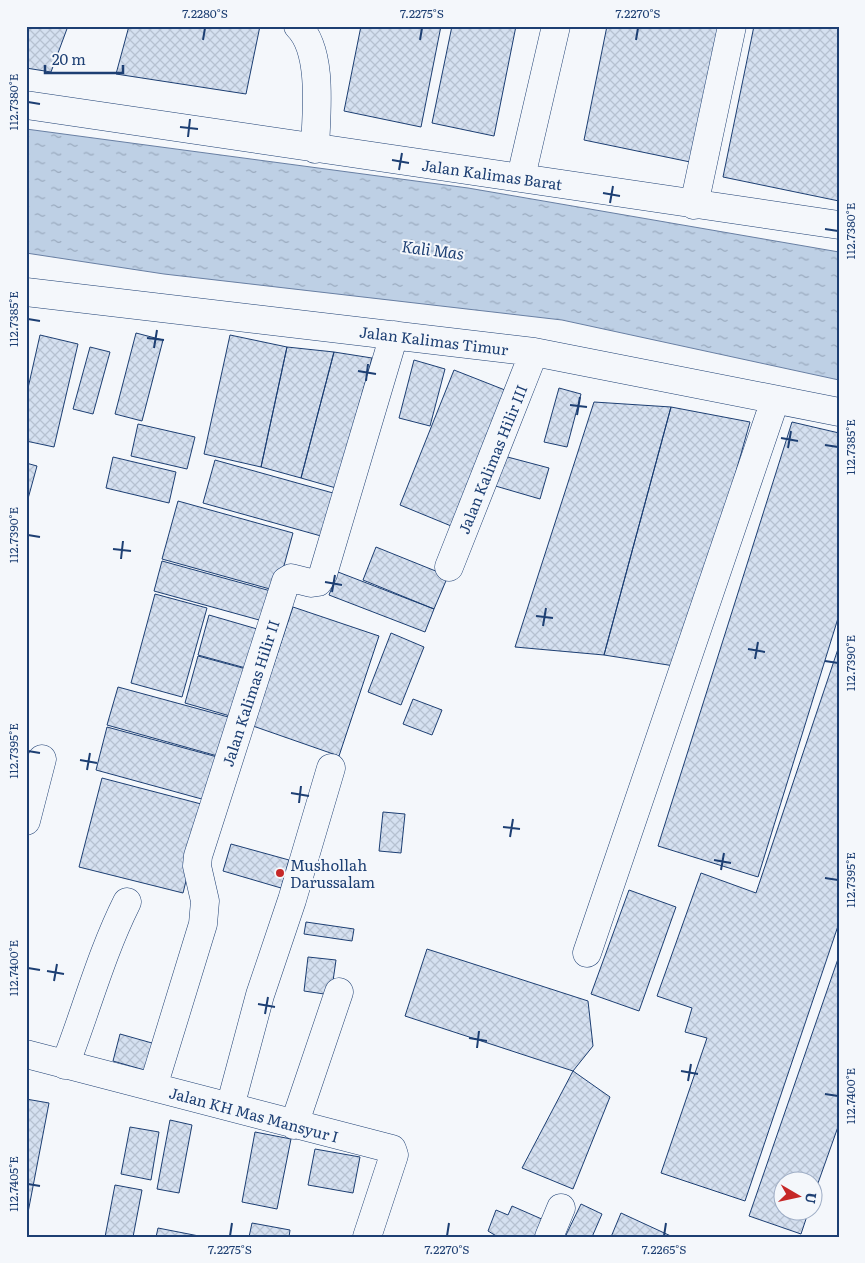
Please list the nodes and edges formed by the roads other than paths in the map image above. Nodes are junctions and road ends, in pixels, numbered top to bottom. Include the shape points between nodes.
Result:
1 (298, 26) edge
2 (556, 26) edge
3 (732, 26) edge
4 (26, 105) edge
5 (315, 149) junction
6 (521, 177) junction
7 (694, 205) junction
8 (839, 225) edge
9 (26, 292) edge
10 (394, 335) junction
11 (534, 352) junction
12 (775, 400) junction
13 (839, 412) edge
14 (449, 567) dead end
15 (42, 759) dead end
16 (331, 768) dead end
17 (26, 821) edge
18 (127, 902) dead end
19 (586, 953) dead end
20 (339, 992) dead end
21 (26, 1054) edge
22 (65, 1065) junction
23 (153, 1087) junction
24 (230, 1107) junction
25 (294, 1125) junction
26 (561, 1208) dead end
27 (367, 1237) edge
28 (549, 1237) edge

1 - 5 street via 314,55
2 - 6 street
3 - 7 street
4 - 5 street, Jalan Kalimas Barat
5 - 6 street, Jalan Kalimas Barat
6 - 7 street, Jalan Kalimas Barat
7 - 8 street, Jalan Kalimas Barat
9 - 10 street, Jalan Kalimas Timur
10 - 11 street, Jalan Kalimas Timur
10 - 23 street, Jalan Kalimas Hilir II via 323,574 314,583 288,578 280,600 198,856 197,866 205,901 203,924
11 - 12 street, Jalan Kalimas Timur
11 - 14 street, Jalan Kalimas Hilir III
12 - 13 street, Jalan Kalimas Timur
12 - 19 street
15 - 17 street
16 - 24 street via 260,995
18 - 22 street via 112,931
20 - 25 street
21 - 22 street, Jalan KH Mas Mansyur I
22 - 23 street, Jalan KH Mas Mansyur I
23 - 24 street, Jalan KH Mas Mansyur I
24 - 25 street, Jalan KH Mas Mansyur I
25 - 27 street, Jalan KH Mas Mansyur I via 394,1150
26 - 28 street

